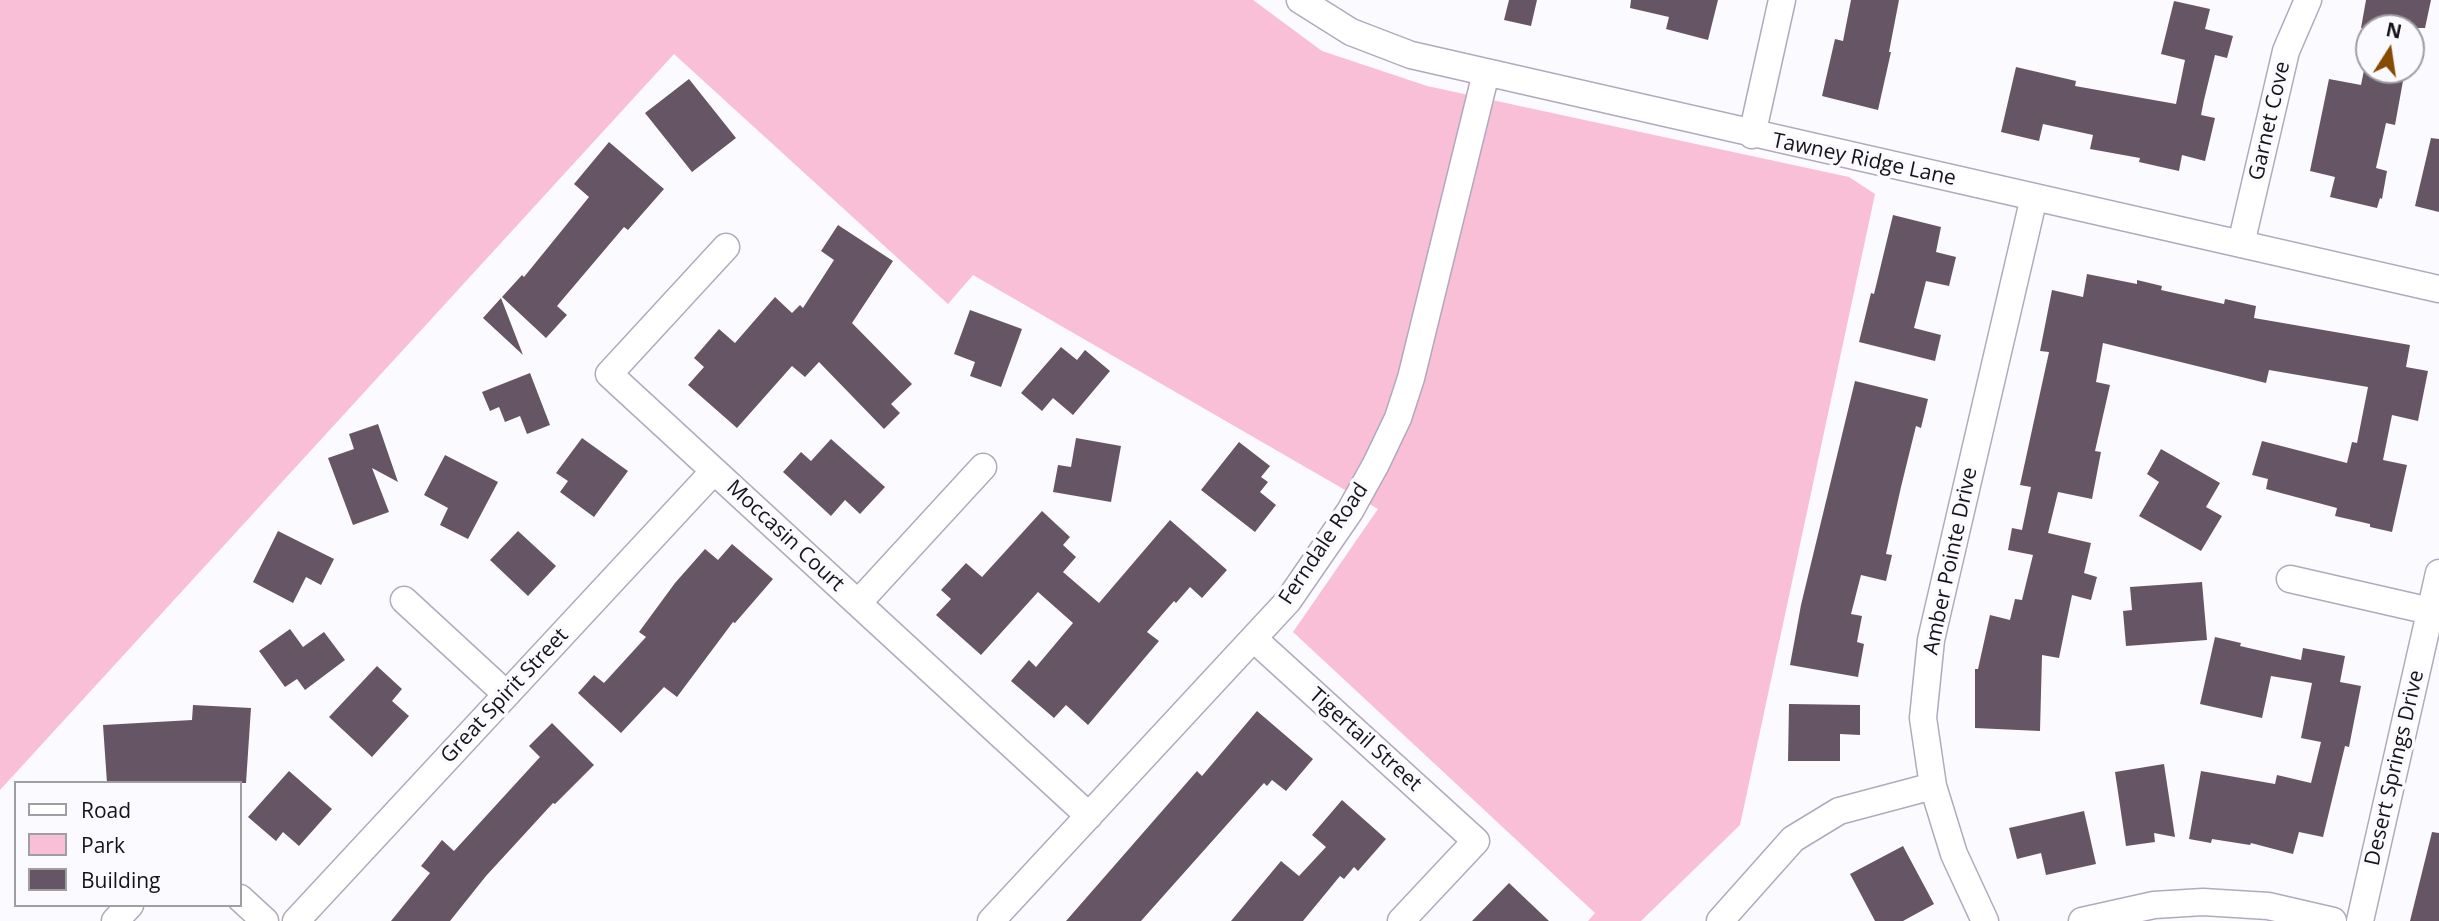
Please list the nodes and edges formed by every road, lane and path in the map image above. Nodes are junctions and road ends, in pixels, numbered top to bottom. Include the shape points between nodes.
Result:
1 (1300, 0) edge
2 (1782, 0) edge
3 (2308, 0) edge
4 (1486, 73) junction
5 (1752, 135) junction
6 (2034, 197) junction
7 (2241, 244) junction
8 (726, 247) dead end
9 (2439, 289) edge
10 (983, 467) dead end
11 (714, 471) junction
12 (2439, 573) edge
13 (2290, 579) dead end
14 (404, 600) dead end
15 (858, 603) junction
16 (2430, 611) junction
17 (1254, 639) junction
18 (506, 694) junction
19 (1933, 786) junction
20 (1089, 816) junction
21 (242, 900) edge
22 (128, 907) edge
23 (115, 921) edge
24 (265, 921) edge
25 (296, 921) edge
26 (992, 921) edge
27 (1401, 921) edge
28 (1720, 921) edge
29 (1985, 921) edge
30 (2082, 921) edge
31 (2333, 921) edge
32 (2360, 921) edge

1 - 4 street, Tawney Ridge Lane via 1351,32 1411,55
2 - 5 street
3 - 7 street, Garnet Cove via 2287,51
4 - 5 street, Tawney Ridge Lane
4 - 17 street, Ferndale Road via 1398,418 1376,464 1316,562
5 - 6 street, Tawney Ridge Lane
6 - 7 street, Tawney Ridge Lane
6 - 19 street, Amber Pointe Drive via 1931,640 1923,718
7 - 9 street, Tawney Ridge Lane
8 - 11 street, Moccasin Court via 609,373
10 - 15 street
11 - 15 street, Moccasin Court
11 - 18 street, Great Spirit Street
12 - 16 street, Desert Springs Drive
13 - 16 street
14 - 18 street
15 - 20 street, Moccasin Court
16 - 32 street, Desert Springs Drive
17 - 20 street, Ferndale Road
17 - 27 street, Tigertail Street via 1476,841
18 - 25 street, Great Spirit Street
19 - 28 street via 1839,811 1793,839
19 - 29 street, Amber Pointe Drive via 1954,854
20 - 26 street, Ferndale Road
21 - 24 street
22 - 23 street
30 - 31 street via 2154,905 2203,902 2268,906

